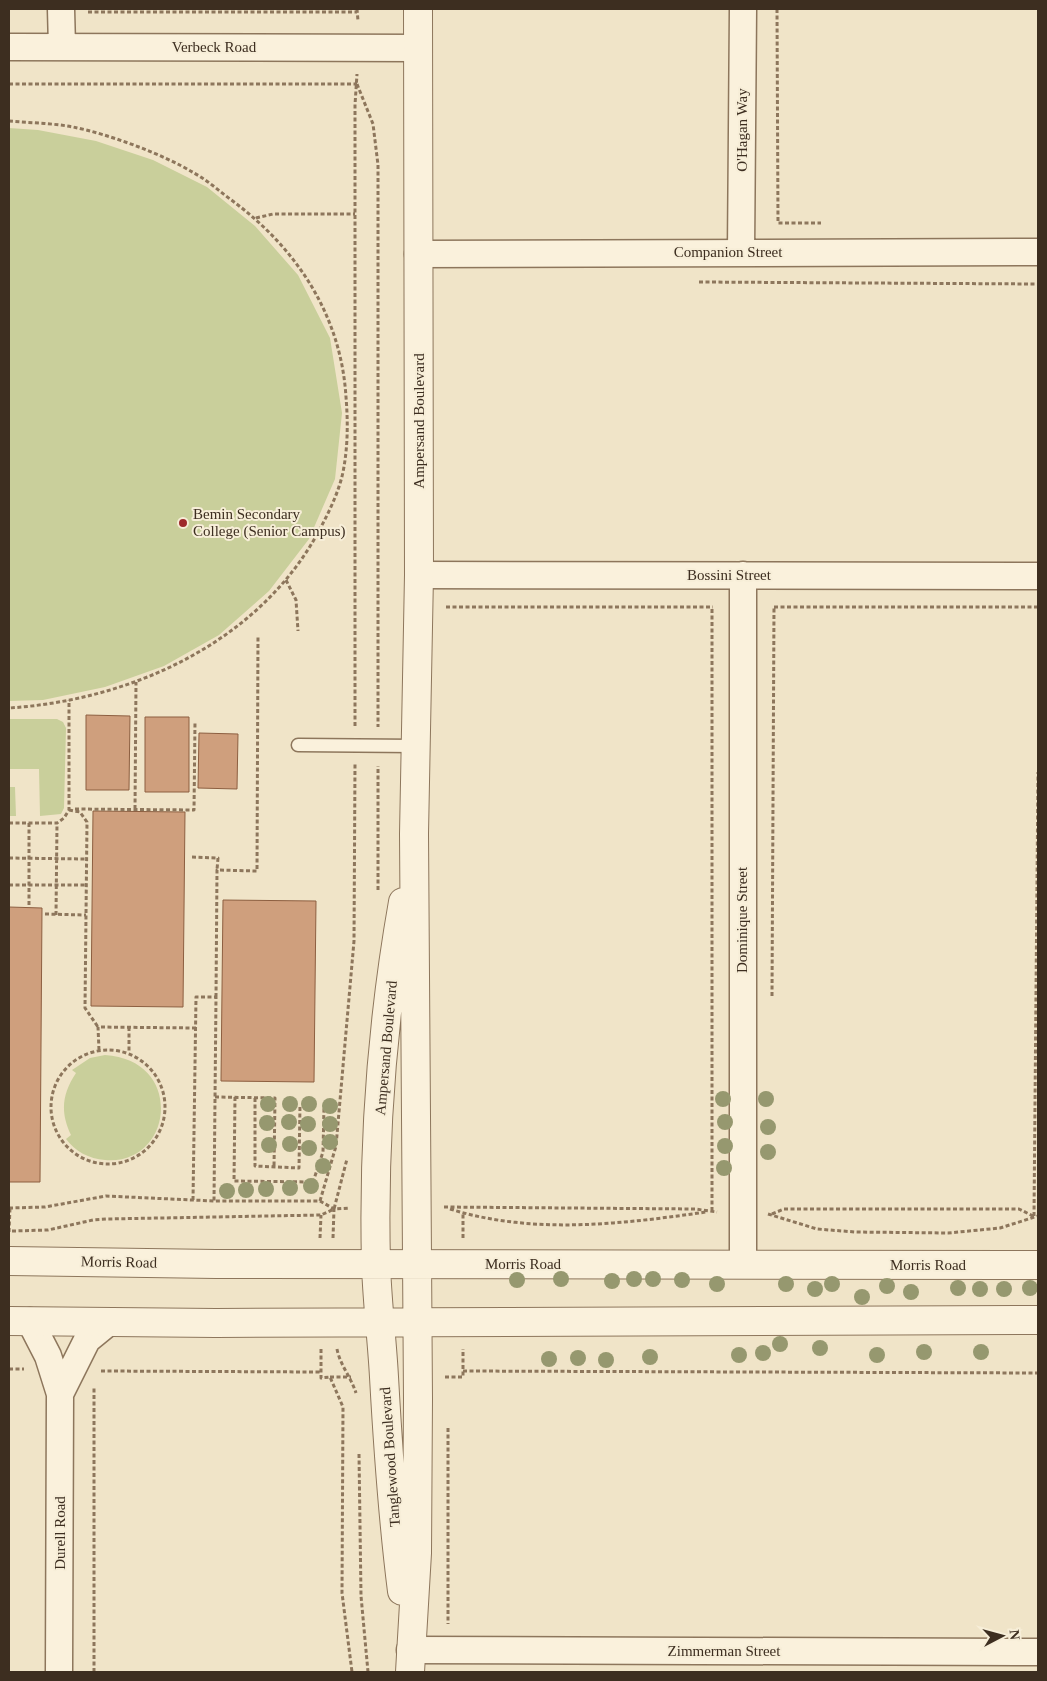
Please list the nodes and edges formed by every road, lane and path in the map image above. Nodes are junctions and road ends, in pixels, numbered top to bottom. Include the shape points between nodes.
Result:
1 (418, 9) edge
2 (743, 9) edge
3 (777, 9) edge
4 (62, 10) edge
5 (358, 10) edge
6 (9, 47) edge
7 (62, 47) junction
8 (418, 48) junction
9 (9, 84) edge
10 (357, 84) junction
11 (9, 121) edge
12 (355, 214) junction
13 (256, 218) junction
14 (826, 224) dead end
15 (741, 251) junction
16 (1038, 252) edge
17 (418, 254) junction
18 (693, 282) dead end
19 (1038, 284) edge
20 (419, 575) junction
21 (743, 575) junction
22 (1038, 576) edge
23 (286, 580) junction
24 (712, 607) dead end
25 (774, 607) dead end
26 (298, 631) dead end
27 (258, 635) dead end
28 (136, 682) junction
29 (69, 700) junction
30 (9, 708) edge
31 (195, 722) dead end
32 (298, 746) dead end
33 (355, 746) junction
34 (378, 746) junction
35 (416, 746) junction
36 (1038, 772) edge
37 (135, 809) junction
38 (69, 810) junction
39 (9, 822) edge
40 (29, 822) junction
41 (57, 823) junction
42 (414, 834) junction
43 (192, 857) dead end
44 (9, 858) edge
45 (29, 858) junction
46 (57, 858) junction
47 (86, 859) junction
48 (217, 870) junction
49 (9, 885) edge
50 (29, 885) junction
51 (56, 885) junction
52 (86, 886) junction
53 (378, 893) dead end
54 (29, 905) dead end
55 (45, 914) dead end
56 (56, 915) junction
57 (86, 915) junction
58 (216, 997) junction
59 (772, 1005) dead end
60 (98, 1027) junction
61 (129, 1027) junction
62 (196, 1028) junction
63 (99, 1050) junction
64 (130, 1053) junction
65 (215, 1097) junction
66 (235, 1097) junction
67 (255, 1098) junction
68 (300, 1106) dead end
69 (324, 1107) dead end
70 (348, 1153) dead end
71 (274, 1167) junction
72 (193, 1200) junction
73 (214, 1201) junction
74 (320, 1201) junction
75 (772, 1204) dead end
76 (9, 1208) edge
77 (334, 1209) junction
78 (712, 1212) junction
79 (772, 1214) junction
80 (322, 1215) junction
81 (1036, 1216) edge
82 (9, 1232) edge
83 (9, 1261) edge
84 (326, 1264) junction
85 (376, 1264) junction
86 (417, 1264) junction
87 (742, 1264) junction
88 (1038, 1265) edge
89 (1038, 1320) edge
90 (19, 1321) edge
91 (108, 1322) junction
92 (418, 1322) junction
93 (328, 1323) junction
94 (380, 1323) junction
95 (94, 1371) dead end
96 (463, 1371) dead end
97 (321, 1372) junction
98 (1038, 1373) edge
99 (448, 1377) dead end
100 (94, 1381) dead end
101 (448, 1387) dead end
102 (60, 1394) junction
103 (358, 1402) dead end
104 (448, 1426) dead end
105 (359, 1446) dead end
106 (448, 1650) junction
107 (1038, 1652) edge
108 (410, 1661) edge
109 (59, 1672) edge
110 (94, 1672) edge
111 (352, 1672) edge
112 (368, 1672) edge

1 - 8 street, Ampersand Boulevard
2 - 15 street, O'Hagan Way
3 - 14 path via 778,223
4 - 5 path
4 - 7 street
6 - 7 street, Verbeck Road
7 - 8 street, Verbeck Road
8 - 17 street, Ampersand Boulevard
9 - 10 path
10 - 12 path
10 - 34 path via 373,124 378,164
11 - 13 path via 74,128 138,148 194,172
12 - 13 path via 273,214
12 - 33 path
13 - 23 path via 290,253 314,290 336,335 345,378 348,428 343,472 331,508 310,549
15 - 16 street, Companion Street
15 - 17 street, Companion Street
17 - 20 street, Ampersand Boulevard
18 - 19 path
20 - 21 street, Bossini Street
20 - 35 street, Ampersand Boulevard
21 - 22 street, Bossini Street
21 - 87 street, Dominique Street
23 - 26 path via 296,600
23 - 28 path via 219,642
24 - 78 path
25 - 59 path
27 - 48 path via 257,871
28 - 29 path
28 - 37 path
29 - 30 path
29 - 38 path
31 - 37 path via 194,810
32 - 33 lane
33 - 34 lane
33 - 74 path via 353,951 336,1146
34 - 35 lane
34 - 53 path
35 - 42 street, Ampersand Boulevard
36 - 81 path
37 - 38 path
38 - 41 path
38 - 47 path via 80,812 87,822
39 - 40 path
40 - 41 path
40 - 45 path
41 - 46 path
42 - 85 street, Ampersand Boulevard via 396,943 380,1077
42 - 86 street, Ampersand Boulevard
43 - 48 path via 218,858
44 - 45 path
45 - 46 path
45 - 50 path
46 - 47 path
46 - 51 path
47 - 52 path
48 - 58 path
49 - 50 path
50 - 51 path
50 - 54 path
51 - 52 path
51 - 56 path
52 - 57 path
55 - 56 path
56 - 57 path
57 - 60 path via 84,1008
58 - 62 path via 196,997
58 - 65 path
60 - 61 path
60 - 63 path
61 - 62 path
61 - 64 path
62 - 72 path
63 - 64 path
63 - 64 path via 68,1066 52,1096 51,1114 65,1145 94,1163 111,1165 128,1162 144,1153 163,1125 166,1108 164,1091 156,1075
65 - 66 path
65 - 73 path
66 - 67 path
66 - 69 path via 234,1182 314,1182 323,1152
67 - 71 path via 254,1166
67 - 71 path via 275,1098
68 - 71 path via 299,1168
70 - 77 path
72 - 73 path
72 - 76 path via 106,1196 45,1207
73 - 74 path
74 - 77 path
75 - 79 path
76 - 82 path
77 - 80 path
77 - 84 path
78 - 78 path via 618,1225 521,1224 476,1218 445,1207 695,1209
79 - 81 path via 784,1209 1019,1209
79 - 81 path via 817,1229 948,1233 1000,1228
80 - 82 path via 93,1220 48,1230
80 - 84 path
83 - 84 street, Morris Road
84 - 85 street, Morris Road
85 - 86 street, Morris Road
85 - 94 street, Tanglewood Boulevard
86 - 87 street, Morris Road
86 - 92 street, Tanglewood Boulevard
87 - 88 street, Morris Road
89 - 92 street
90 - 91 street
90 - 102 street, Durell Road via 48,1356
91 - 93 street
91 - 102 street, Durell Road via 88,1340
92 - 94 street
92 - 108 street, Tanglewood Boulevard via 417,1553
93 - 94 street
93 - 97 path
93 - 103 path
94 - 108 street, Tanglewood Boulevard via 393,1520
95 - 97 path
96 - 98 path
97 - 111 path via 321,1378 330,1377 343,1406 342,1593
99 - 101 path
100 - 110 path
102 - 109 street, Durell Road
104 - 106 path
105 - 112 path via 361,1596
106 - 107 street, Zimmerman Street
106 - 108 street, Zimmerman Street

